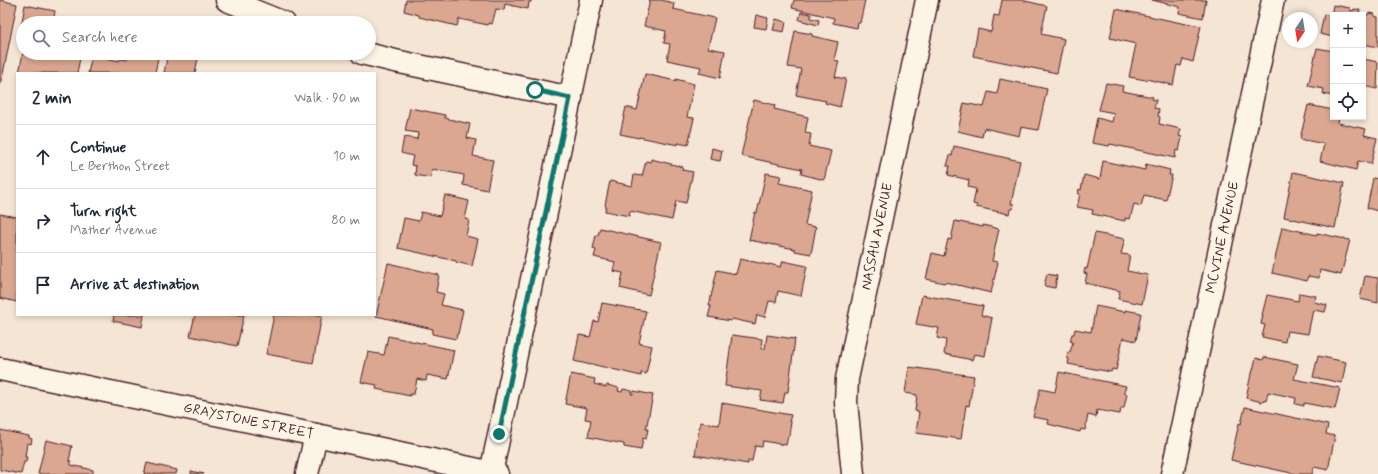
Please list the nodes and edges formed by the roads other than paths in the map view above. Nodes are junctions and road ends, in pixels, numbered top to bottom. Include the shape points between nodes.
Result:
1 (227, 0) edge
2 (591, 0) edge
3 (926, 0) edge
4 (1273, 0) edge
5 (267, 16) edge
6 (376, 56) edge
7 (570, 98) junction
8 (0, 370) edge
9 (316, 434) junction
10 (494, 473) edge
11 (307, 474) edge
12 (853, 474) edge
13 (1172, 474) edge

1 - 5 street
2 - 7 street
3 - 12 street, NASSAU AVENUE via 847,379 846,402
4 - 13 street, MCVINE AVENUE
6 - 7 street
7 - 10 street
8 - 9 street, GRAYSTONE STREET
9 - 10 street, GRAYSTONE STREET
9 - 11 street

